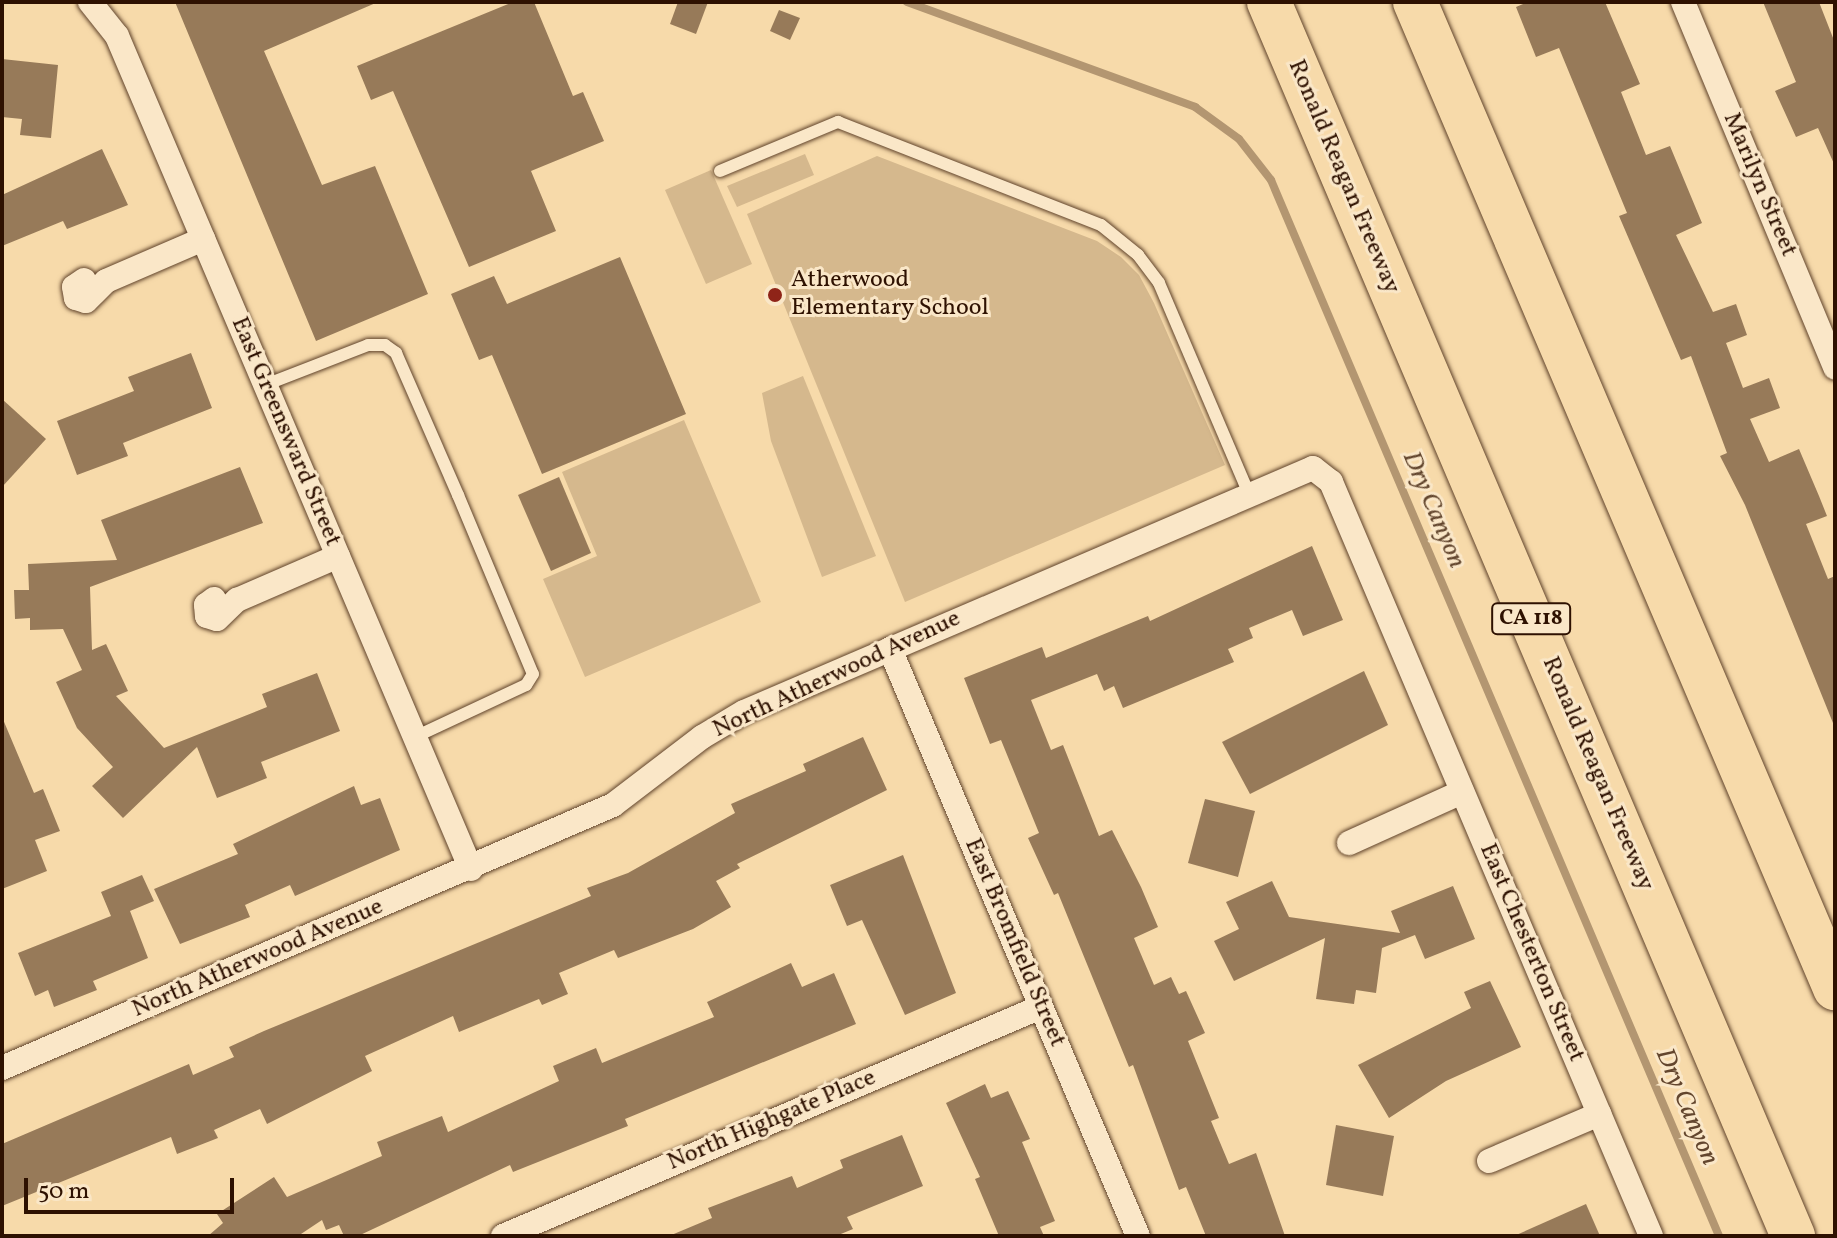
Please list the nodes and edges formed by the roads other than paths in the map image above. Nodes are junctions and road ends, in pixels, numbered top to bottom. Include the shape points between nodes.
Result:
1 (90, 2) edge
2 (1269, 2) edge
3 (1415, 2) edge
4 (1683, 2) edge
5 (720, 171) dead end
6 (203, 239) junction
7 (84, 280) dead end
8 (1835, 368) edge
9 (265, 385) junction
10 (1331, 482) joint
11 (1249, 494) junction
12 (338, 556) junction
13 (214, 599) dead end
14 (890, 649) junction
15 (415, 737) junction
16 (1462, 792) junction
17 (1349, 843) dead end
18 (471, 869) junction
19 (1835, 988) edge
20 (1041, 1007) junction
21 (5, 1058) edge
22 (1599, 1114) junction
23 (1489, 1161) dead end
24 (503, 1236) edge
25 (1138, 1236) edge
26 (1651, 1236) edge
27 (1793, 1236) edge

1 - 6 street, East Greensward Street via 117,36
2 - 27 highway, Ronald Reagan Freeway / CA 118
3 - 19 highway
4 - 8 street, Marilyn Street
5 - 11 lane via 838,122 1101,225 1138,255 1159,283
6 - 7 street via 106,281 86,301 76,298 74,287
6 - 9 street, East Greensward Street
9 - 12 street, East Greensward Street
9 - 15 lane via 368,345 385,345 396,353 458,495 533,674 526,685
10 - 11 street, North Atherwood Avenue via 1313,468
10 - 16 street, East Chesterton Street
11 - 14 street, North Atherwood Avenue
12 - 13 street via 237,600 217,619 207,616 206,605
12 - 15 street, East Greensward Street
14 - 18 street, North Atherwood Avenue via 744,712 613,805
14 - 20 street, East Bromfield Street
15 - 18 street, East Greensward Street
16 - 17 street
16 - 22 street, East Chesterton Street
18 - 21 street, North Atherwood Avenue
20 - 24 street, North Highgate Place
20 - 25 street, East Bromfield Street
22 - 23 street
22 - 26 street, East Chesterton Street

